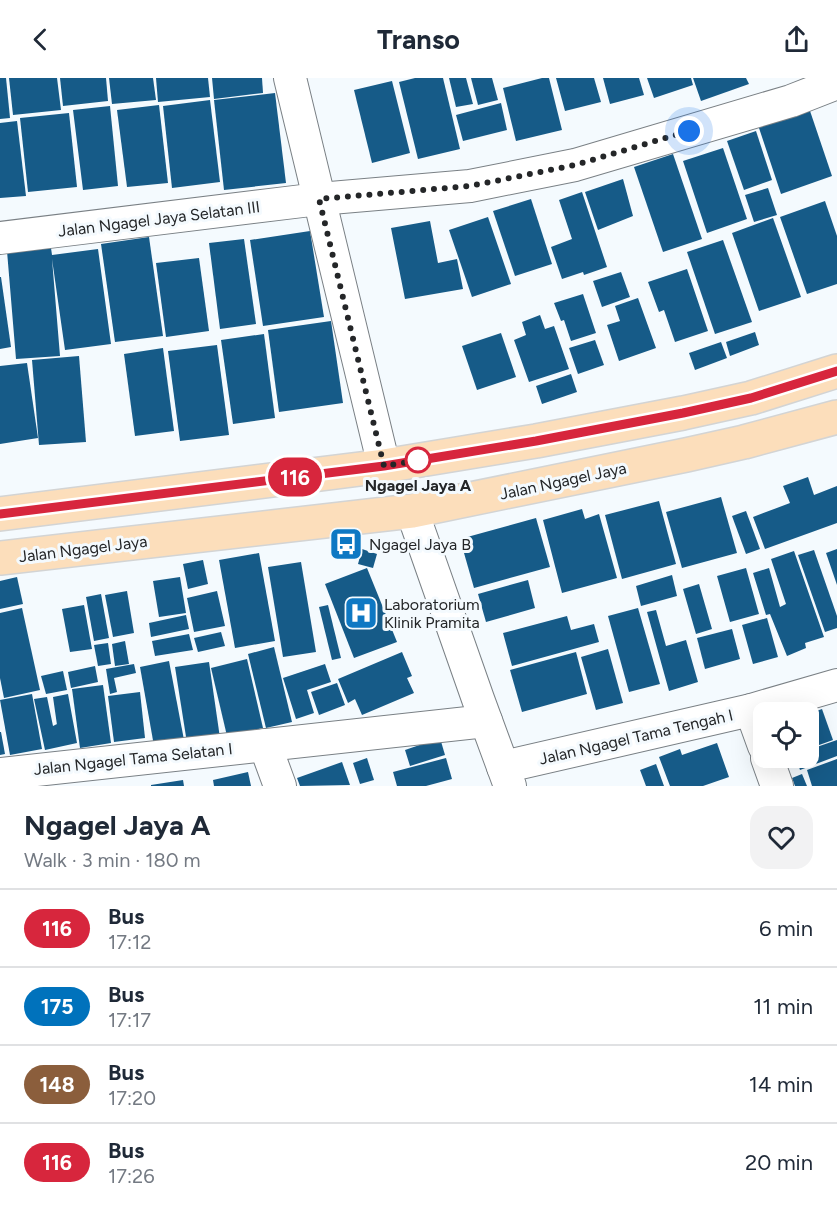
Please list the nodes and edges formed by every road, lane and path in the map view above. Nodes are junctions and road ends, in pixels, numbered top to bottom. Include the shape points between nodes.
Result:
1 (291, 78) edge
2 (812, 93) edge
3 (319, 199) junction
4 (0, 238) edge
5 (837, 371) edge
6 (837, 417) edge
7 (384, 466) junction
8 (412, 511) junction
9 (0, 514) edge
10 (0, 558) edge
11 (837, 685) edge
12 (751, 710) junction
13 (753, 716) edge
14 (486, 722) junction
15 (266, 745) junction
16 (771, 768) edge
17 (0, 774) edge
18 (507, 776) edge
19 (280, 786) edge
20 (777, 786) edge

1 - 3 street
2 - 3 street, Jalan Ngagel Jaya Selatan III via 575,165 470,186
3 - 4 street, Jalan Ngagel Jaya Selatan III
3 - 7 street
5 - 7 main road via 751,398 683,413
6 - 8 main road, Jalan Ngagel Jaya via 686,455
7 - 9 main road
8 - 10 main road, Jalan Ngagel Jaya
8 - 14 street
11 - 12 street, Jalan Ngagel Tama Tengah I
12 - 13 street
12 - 18 street, Jalan Ngagel Tama Tengah I
14 - 15 street, Jalan Ngagel Tama Selatan I
14 - 18 street
15 - 17 street, Jalan Ngagel Tama Selatan I
15 - 19 street
16 - 20 street

